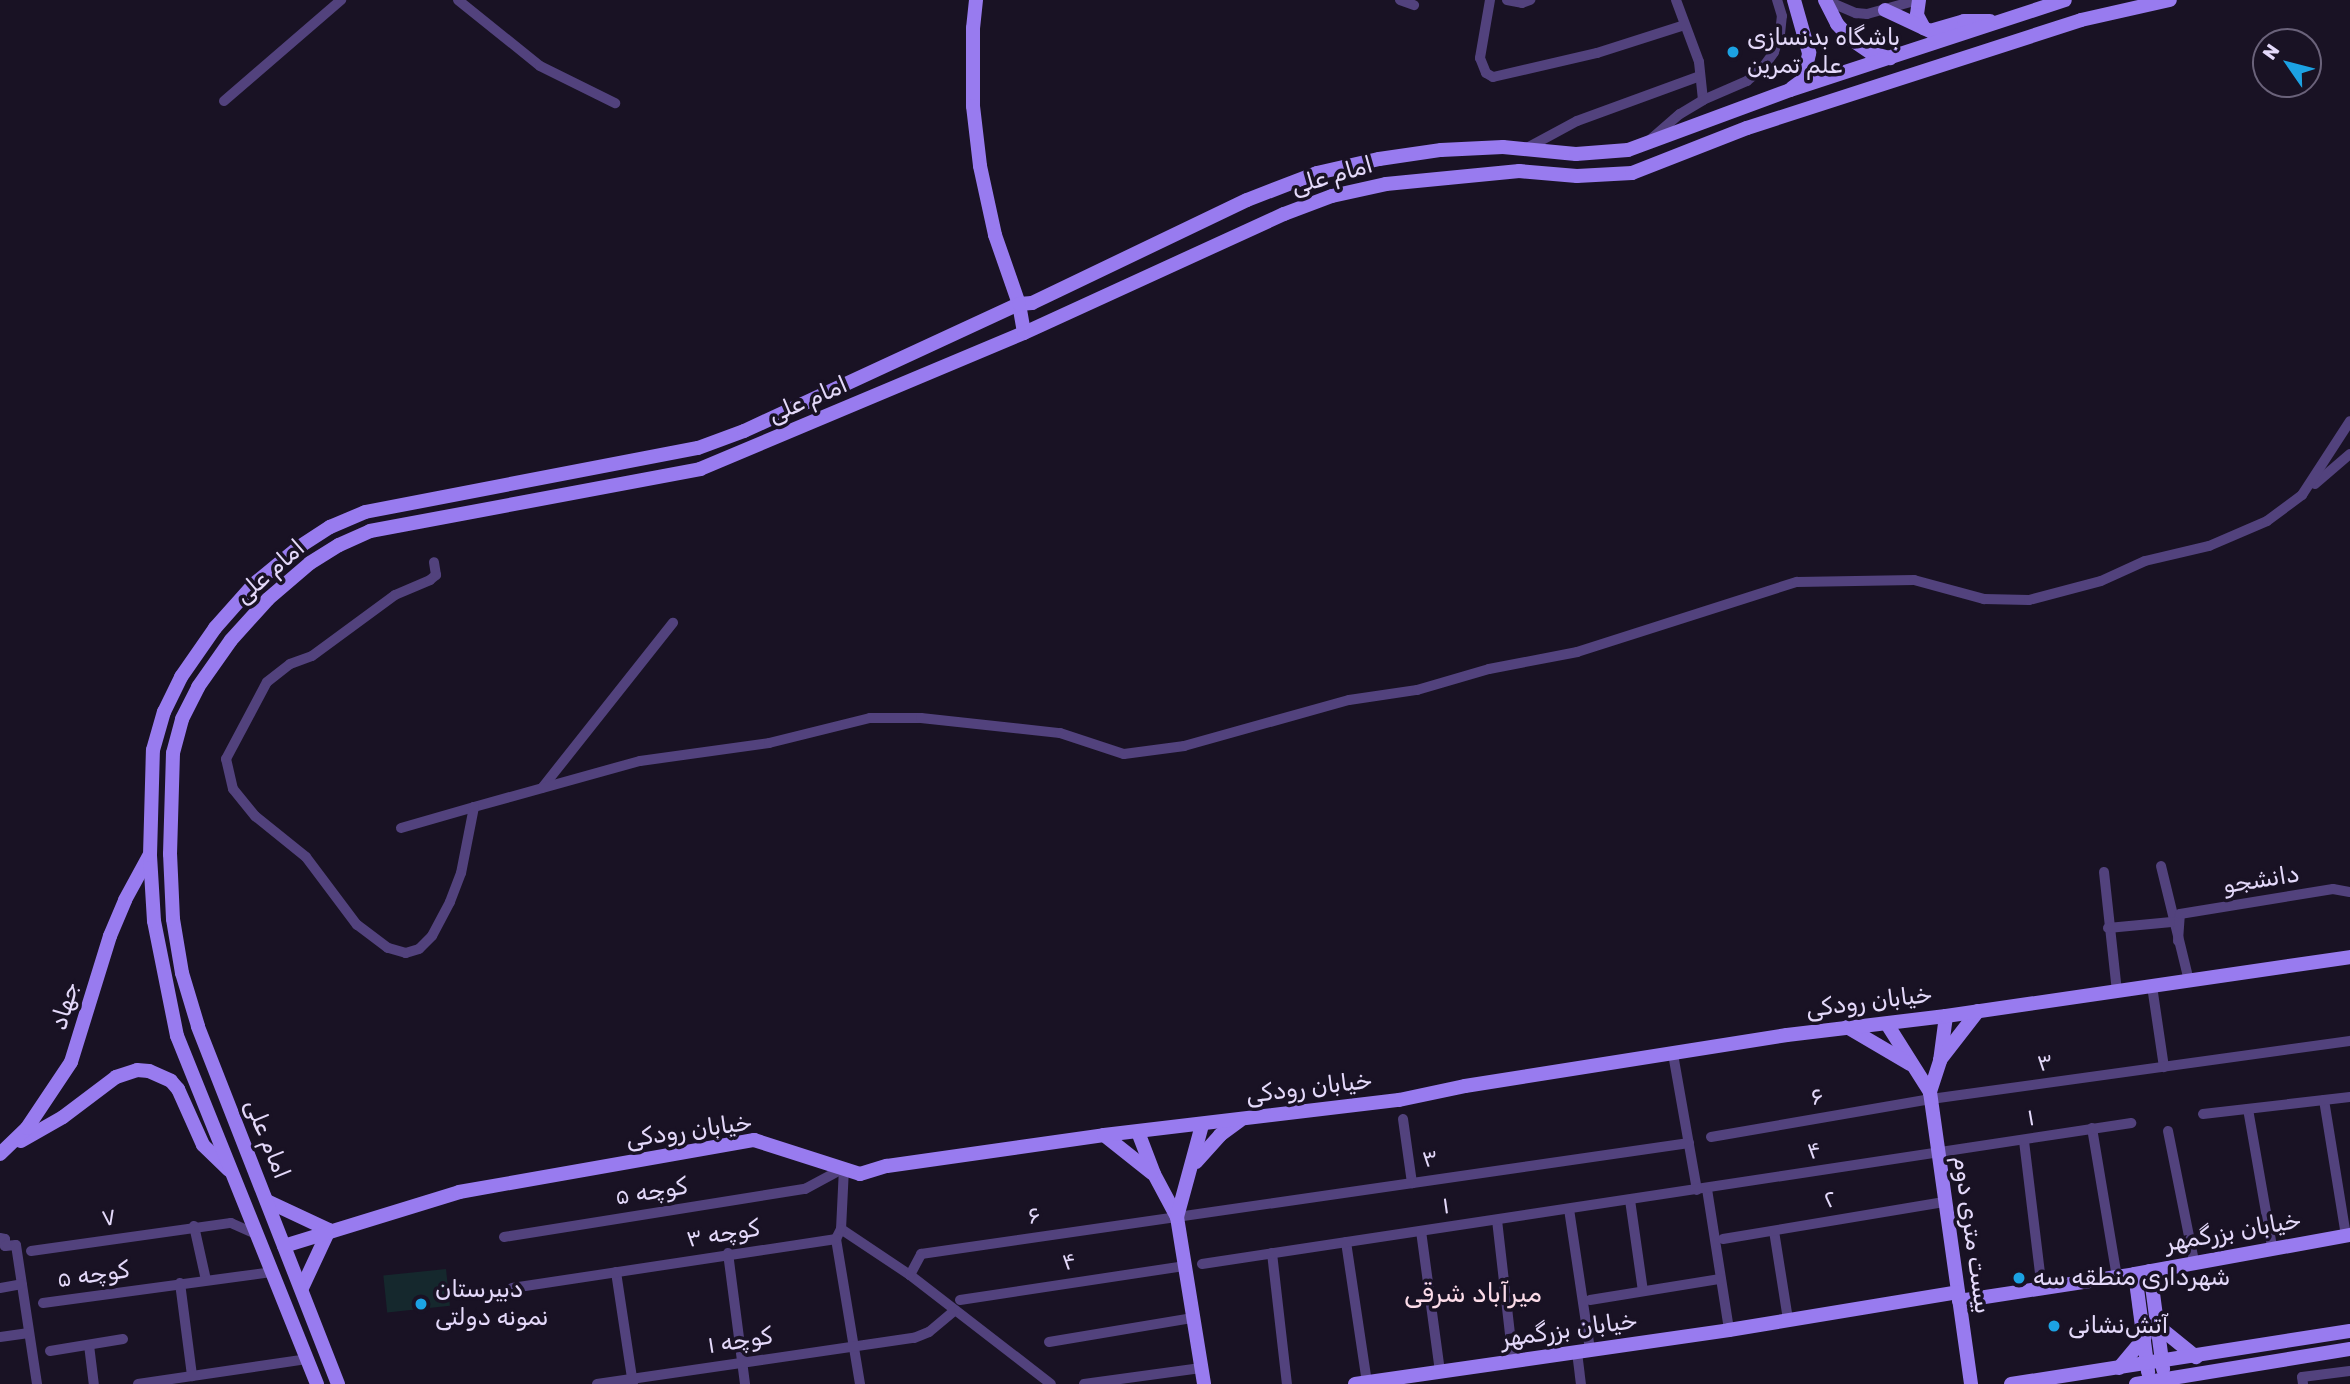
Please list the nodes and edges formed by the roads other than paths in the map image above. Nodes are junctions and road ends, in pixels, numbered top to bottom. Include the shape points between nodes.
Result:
1 (341, 0) edge
2 (458, 0) edge
3 (976, 0) edge
4 (1401, 0) edge
5 (1490, 0) edge
6 (1507, 0) edge
7 (1530, 0) edge
8 (1676, 0) edge
9 (1777, 0) edge
10 (1794, 0) edge
11 (1825, 0) edge
12 (1918, 0) edge
13 (2065, 0) edge
14 (2170, 0) edge
15 (1414, 5) dead end
16 (1885, 10) junction
17 (2006, 20) junction
18 (1685, 25) junction
19 (1927, 29) junction
20 (1892, 59) junction
21 (1700, 76) junction
22 (1790, 90) junction
23 (1703, 100) junction
24 (223, 102) dead end
25 (615, 103) dead end
26 (1648, 142) junction
27 (1527, 148) junction
28 (1628, 150) junction
29 (1632, 173) junction
30 (1019, 304) junction
31 (1024, 333) junction
32 (2350, 421) edge
33 (698, 448) junction
34 (2350, 454) edge
35 (704, 467) junction
36 (2302, 495) junction
37 (434, 562) dead end
38 (673, 623) dead end
39 (542, 788) junction
40 (474, 807) junction
41 (401, 828) dead end
42 (150, 855) junction
43 (2161, 866) dead end
44 (2104, 872) dead end
45 (2350, 892) edge
46 (2176, 918) junction
47 (2108, 928) junction
48 (2350, 957) edge
49 (2189, 981) junction
50 (2152, 986) junction
51 (2117, 990) junction
52 (1978, 1011) junction
53 (1946, 1016) junction
54 (1887, 1024) junction
55 (1847, 1027) junction
56 (2350, 1041) edge
57 (1673, 1054) junction
58 (1940, 1061) junction
59 (1912, 1065) junction
60 (2164, 1067) junction
61 (1931, 1096) junction
62 (2350, 1097) edge
63 (2324, 1100) junction
64 (2248, 1109) junction
65 (2203, 1114) dead end
66 (1241, 1119) junction
67 (1403, 1119) dead end
68 (2131, 1123) dead end
69 (1202, 1125) junction
70 (2092, 1128) junction
71 (2168, 1131) dead end
72 (1138, 1132) junction
73 (1104, 1135) junction
74 (1711, 1137) dead end
75 (2024, 1141) junction
76 (1689, 1143) junction
77 (4, 1151) edge
78 (1937, 1153) junction
79 (844, 1168) junction
80 (1191, 1169) junction
81 (1154, 1174) junction
82 (234, 1175) junction
83 (1412, 1183) junction
84 (1702, 1189) junction
85 (267, 1200) junction
86 (1630, 1200) junction
87 (1944, 1202) junction
88 (1569, 1209) junction
89 (1177, 1217) junction
90 (1497, 1220) junction
91 (194, 1226) junction
92 (329, 1230) junction
93 (1421, 1231) junction
94 (1774, 1231) junction
95 (839, 1234) junction
96 (258, 1235) junction
97 (2348, 1236) edge
98 (504, 1237) dead end
99 (0, 1238) edge
100 (1723, 1239) dead end
101 (1346, 1242) junction
102 (284, 1246) junction
103 (2272, 1247) junction
104 (31, 1251) dead end
105 (728, 1253) junction
106 (1272, 1253) junction
107 (2194, 1261) junction
108 (1202, 1264) dead end
109 (1185, 1266) junction
110 (2150, 1271) junction
111 (273, 1272) junction
112 (616, 1272) junction
113 (2134, 1274) junction
114 (910, 1275) junction
115 (2117, 1277) junction
116 (1720, 1279) junction
117 (206, 1280) junction
118 (180, 1283) junction
119 (22, 1284) junction
120 (0, 1288) edge
121 (302, 1288) junction
122 (512, 1288) dead end
123 (1643, 1290) junction
124 (2042, 1290) junction
125 (1959, 1296) junction
126 (1590, 1300) dead end
127 (43, 1303) dead end
128 (957, 1305) junction
129 (1193, 1318) junction
130 (1788, 1319) junction
131 (2159, 1326) junction
132 (1729, 1330) junction
133 (2350, 1331) edge
134 (29, 1333) junction
135 (0, 1337) edge
136 (2145, 1337) junction
137 (123, 1339) dead end
138 (1049, 1342) dead end
139 (855, 1344) junction
140 (89, 1345) junction
141 (2350, 1349) edge
142 (50, 1351) dead end
143 (1583, 1351) junction
144 (2195, 1357) junction
145 (308, 1359) junction
146 (1513, 1361) junction
147 (741, 1362) junction
148 (2162, 1362) junction
149 (2147, 1364) junction
150 (1201, 1368) junction
151 (2121, 1368) junction
152 (2350, 1371) edge
153 (1440, 1372) junction
154 (191, 1376) junction
155 (2197, 1378) edge
156 (633, 1382) edge
157 (1361, 1383) edge
158 (2153, 1383) edge
159 (37, 1384) edge
160 (94, 1384) edge
161 (138, 1384) edge
162 (317, 1384) edge
163 (338, 1384) edge
164 (597, 1384) edge
165 (745, 1384) edge
166 (860, 1384) edge
167 (1051, 1384) edge
168 (1084, 1384) edge
169 (1204, 1384) edge
170 (1287, 1384) edge
171 (1581, 1384) edge
172 (1972, 1384) edge
173 (2011, 1384) edge
174 (2129, 1384) edge
175 (2303, 1384) edge

1 - 24 street
2 - 25 street via 540,66
3 - 30 main road via 973,106 980,166 995,235
4 - 15 street
5 - 18 street via 1480,58 1486,73 1493,77 1597,53
6 - 7 street
8 - 18 street
9 - 23 street via 1782,16 1780,34 1764,66 1747,81
10 - 22 main road via 1809,53 1803,80
11 - 16 street via 1856,13
11 - 20 main road via 1852,40 1871,53
12 - 16 street
12 - 19 main road via 1917,15
13 - 17 main road, امام علی
14 - 29 main road, امام علی via 2081,20 1747,128
16 - 19 main road
17 - 19 main road via 1964,21
17 - 20 main road, امام علی
18 - 21 street
20 - 22 main road, امام علی
21 - 23 street
21 - 27 street via 1577,121
22 - 26 main road, امام علی
23 - 26 street
26 - 28 main road, امام علی
27 - 28 main road, امام علی via 1576,154
27 - 30 main road, امام علی via 1441,150 1317,173 1247,200 1032,303
28 - 29 main road
29 - 31 main road, امام علی via 1577,176 1519,171 1386,184 1332,196
30 - 31 main road
30 - 33 main road, امام علی
31 - 35 main road, امام علی
32 - 36 street
33 - 35 main road
33 - 42 main road, امام علی via 365,512 299,547 254,584 215,628 181,677 164,712 153,750
34 - 36 street
35 - 85 main road, امام علی via 370,531 339,545 268,599 198,687 182,719 173,753 173,919 182,973 198,1026
36 - 39 street via 2267,521 2209,546 2145,561 2101,581 2029,600 1984,599 1914,580 1797,582 1577,652 1489,669 1418,690 1349,700 1184,746 1124,754 1060,733 920,718 870,718 769,743 640,761
37 - 40 street via 436,575 430,580 395,595 312,656 290,664 267,682 229,752 227,773 242,802 306,857 357,925 388,948 406,953 419,949 432,936 450,902 461,873
38 - 39 street
39 - 40 street
40 - 41 street
42 - 77 main road, جهاد via 110,936 71,1062 47,1101
42 - 82 main road, امام علی via 154,921 177,1036
43 - 46 street
44 - 47 street
45 - 46 street, دانشجو via 2333,889
46 - 47 street, دانشجو
46 - 49 street
47 - 51 street
48 - 49 main road, خیابان رودکی
49 - 50 main road, خیابان رودکی
50 - 51 main road, خیابان رودکی
50 - 60 street
51 - 52 main road, خیابان رودکی
52 - 53 main road, خیابان رودکی
52 - 58 main road
53 - 54 main road, خیابان رودکی
53 - 58 main road, بیست متری دوم
54 - 55 main road, خیابان رودکی
54 - 59 main road, بیست متری دوم
55 - 57 main road, خیابان رودکی
55 - 59 main road
56 - 60 street
57 - 66 main road, خیابان رودکی via 1399,1100
57 - 76 street
58 - 61 main road, بیست متری دوم
59 - 61 main road, بیست متری دوم
60 - 61 street, ۳
61 - 74 street, ۶
61 - 78 main road, بیست متری دوم
62 - 63 street
63 - 64 street
63 - 97 street
64 - 65 street
64 - 103 street
66 - 69 main road, خیابان رودکی
66 - 80 main road via 1208,1147
67 - 83 street
68 - 70 street, ۱
69 - 72 main road, خیابان رودکی
69 - 80 main road
70 - 75 street, ۱
70 - 115 street
71 - 107 street
72 - 73 main road, خیابان رودکی
72 - 81 main road
73 - 79 main road, خیابان رودکی via 887,1166 860,1174
73 - 81 main road
75 - 78 street, ۱
75 - 124 street
76 - 83 street, ۳
76 - 84 street
77 - 82 main road via 63,1117 116,1077 149,1071 178,1089 203,1145
78 - 84 street, ۴
78 - 87 main road, بیست متری دوم
79 - 92 main road, خیابان رودکی via 754,1140 459,1192
79 - 95 street
79 - 98 street, کوچه ۵ via 805,1189
80 - 89 main road
81 - 89 main road
82 - 96 main road, امام علی
83 - 89 street, ۳
84 - 86 street, ۱
84 - 116 street
85 - 92 main road
85 - 102 main road, امام علی
86 - 88 street, ۱
86 - 123 street
87 - 94 street, ۲
87 - 125 main road, بیست متری دوم
88 - 90 street, ۱
88 - 143 street
89 - 109 main road
89 - 114 street, ۶ via 921,1254
90 - 93 street, ۱
90 - 146 street
91 - 96 street, ۷ via 231,1223
91 - 104 street, ۷
91 - 117 street
92 - 102 main road, خیابان رودکی
92 - 121 main road
93 - 101 street, ۱
93 - 153 street
94 - 100 street, ۲
94 - 130 street
95 - 105 street, کوچه ۳
95 - 114 street
95 - 139 street
96 - 111 main road, امام علی
97 - 103 main road, خیابان بزرگمهر
99 - 119 street via 5,1239 5,1246 16,1245
101 - 106 street, ۱
101 - 157 street
102 - 121 main road, امام علی
103 - 107 main road, خیابان بزرگمهر
105 - 112 street, کوچه ۳
105 - 147 street
106 - 108 street, ۱
106 - 170 street
107 - 110 main road, خیابان بزرگمهر
109 - 128 street, ۴
109 - 129 main road
110 - 113 main road, خیابان بزرگمهر
110 - 131 main road
111 - 117 street, کوچه ۵
111 - 145 main road, امام علی
112 - 122 street, کوچه ۳
112 - 156 street
113 - 115 main road, خیابان بزرگمهر
113 - 136 main road
114 - 128 street
115 - 124 main road, خیابان بزرگمهر
116 - 123 street
116 - 132 street
117 - 118 street, کوچه ۵
118 - 127 street, کوچه ۵
118 - 154 street
119 - 120 street
119 - 134 street
121 - 163 main road, امام علی
123 - 126 street
124 - 125 main road, خیابان بزرگمهر
125 - 130 main road, خیابان بزرگمهر
125 - 172 main road, بیست متری دوم
128 - 139 street, کوچه ۱ via 929,1332 915,1338
128 - 167 street
129 - 138 street
129 - 150 main road
130 - 132 main road, خیابان بزرگمهر
131 - 144 main road
131 - 148 main road
132 - 143 main road, خیابان بزرگمهر
133 - 144 main road
134 - 135 street
134 - 159 street
136 - 149 main road
136 - 151 main road
137 - 140 street
139 - 147 street, کوچه ۱
139 - 166 street
140 - 142 street
140 - 160 street
141 - 155 main road
143 - 146 main road, خیابان بزرگمهر
143 - 171 street
144 - 148 main road
144 - 155 main road
145 - 154 street
145 - 162 main road, امام علی
146 - 153 main road, خیابان بزرگمهر
147 - 156 street, کوچه ۱
147 - 165 street
148 - 149 main road
148 - 158 main road
149 - 151 main road
149 - 158 main road
150 - 168 street
150 - 169 main road
151 - 173 main road
151 - 174 main road
152 - 175 street via 2302,1377
153 - 157 main road, خیابان بزرگمهر
154 - 161 street
155 - 158 main road
156 - 164 street, کوچه ۱

